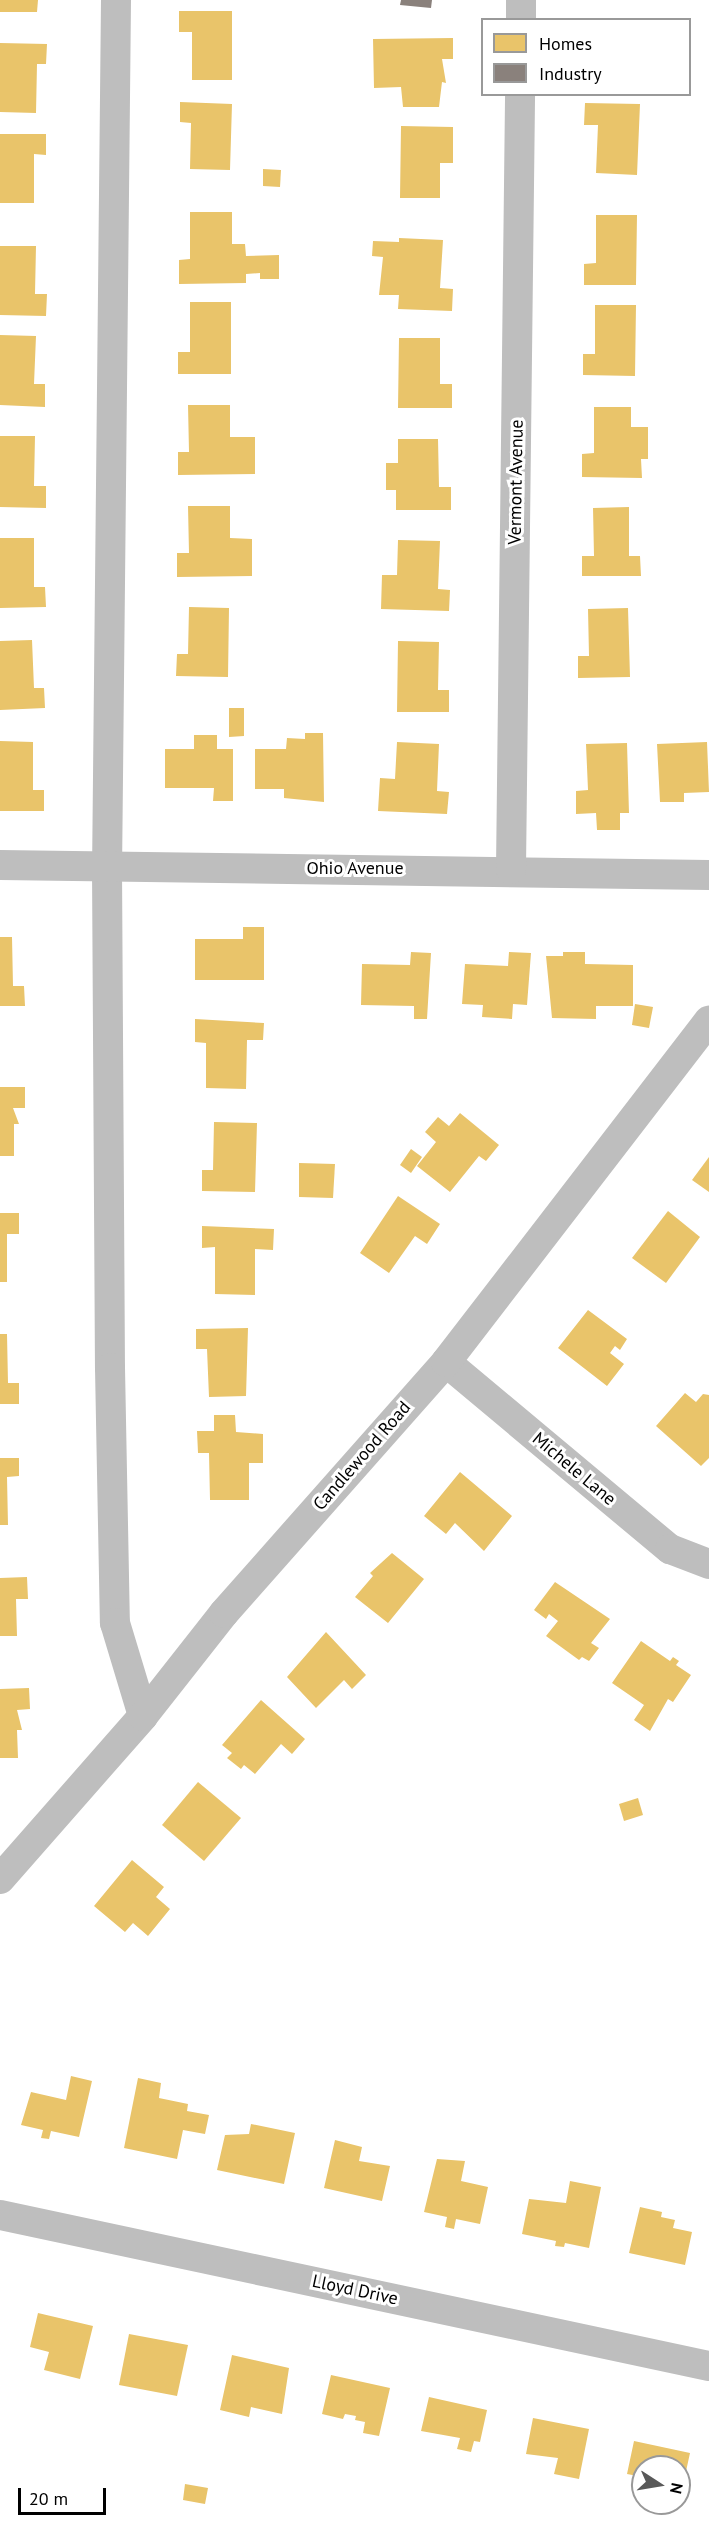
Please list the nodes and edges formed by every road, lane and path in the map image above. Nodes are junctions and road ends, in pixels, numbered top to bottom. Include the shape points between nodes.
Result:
1 (116, 0) edge
2 (521, 0) edge
3 (521, 18) edge
4 (520, 96) edge
5 (0, 865) edge
6 (107, 867) junction
7 (511, 869) junction
8 (709, 875) edge
9 (709, 1021) edge
10 (446, 1362) junction
11 (709, 1564) edge
12 (143, 1716) junction
13 (0, 1879) edge
14 (0, 2215) edge
15 (709, 2366) edge

1 - 6 street
2 - 3 street
4 - 7 street, Vermont Avenue
5 - 6 street, Ohio Avenue
6 - 7 street, Ohio Avenue
6 - 12 street via 115,1623
7 - 8 street, Ohio Avenue
9 - 10 street, Candlewood Road
10 - 11 street, Michele Lane via 670,1549
10 - 12 street, Candlewood Road via 224,1613
12 - 13 street, Candlewood Road
14 - 15 street, Lloyd Drive

